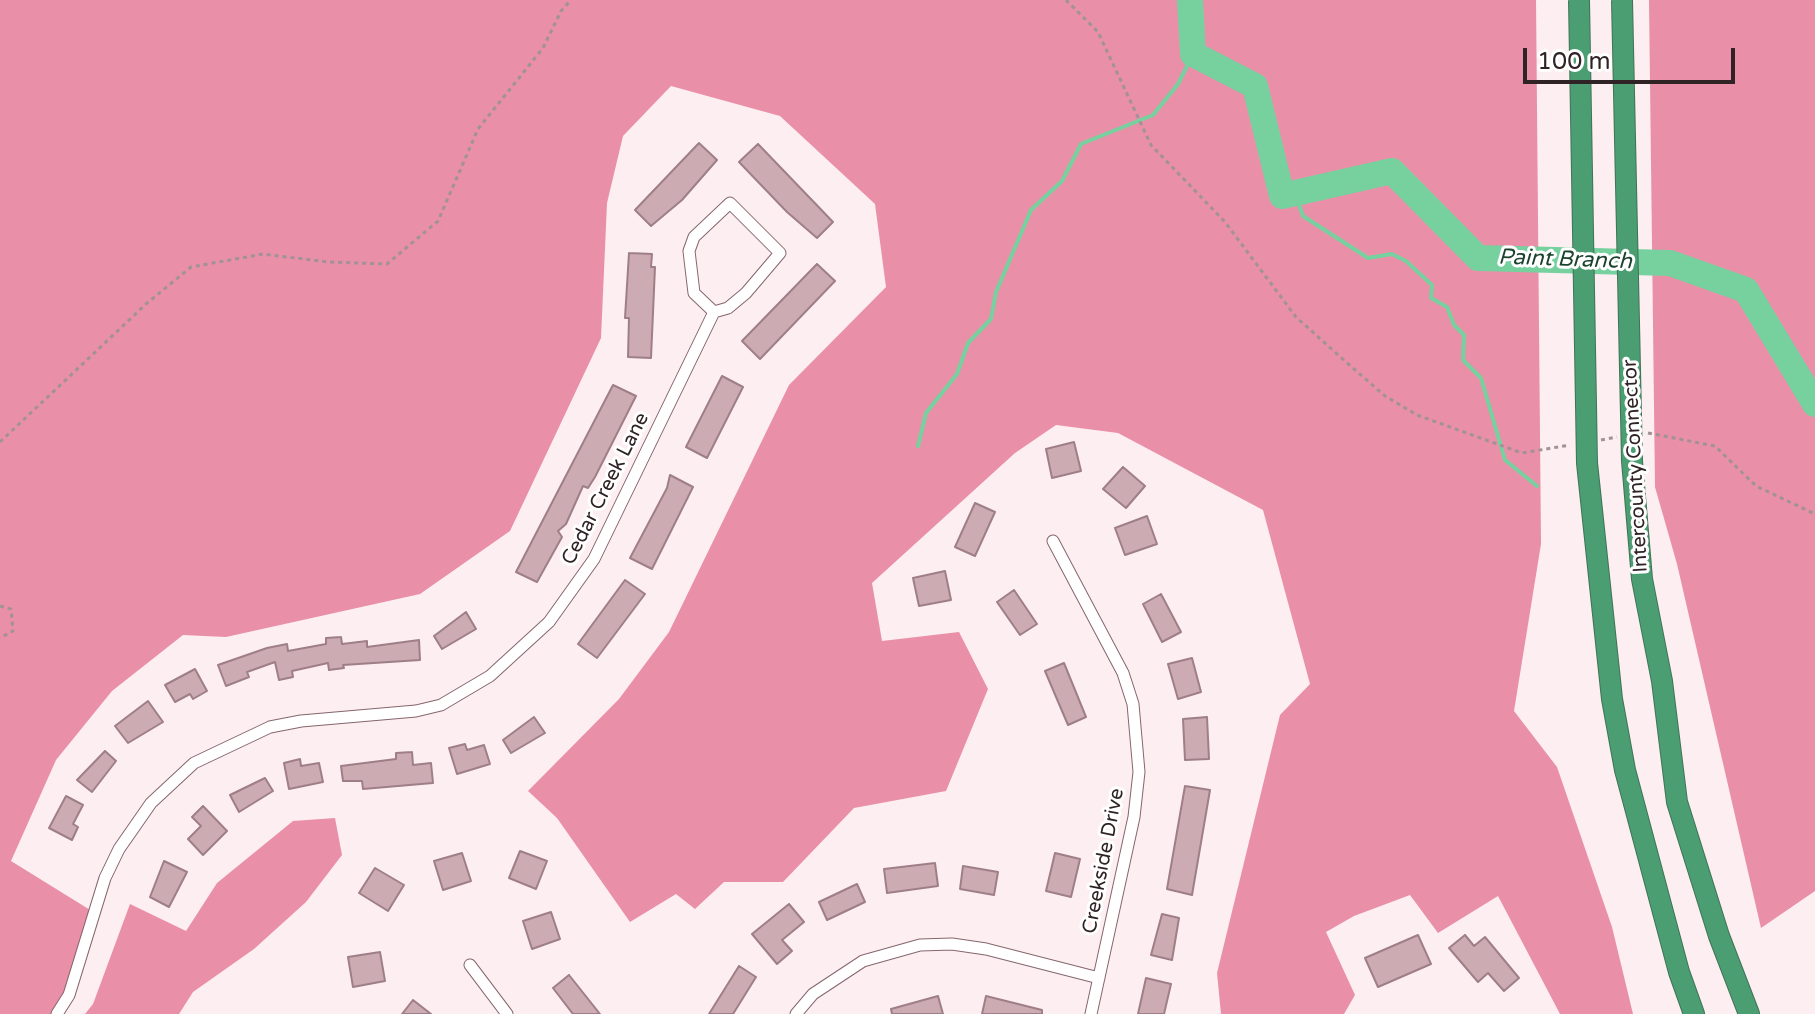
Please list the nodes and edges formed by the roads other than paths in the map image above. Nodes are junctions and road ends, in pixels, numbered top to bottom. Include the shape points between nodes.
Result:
1 (1579, 0) edge
2 (1622, 0) edge
3 (714, 312) junction
4 (1053, 541) dead end
5 (470, 965) dead end
6 (1099, 978) junction
7 (57, 1014) edge
8 (507, 1014) edge
9 (796, 1014) edge
10 (1091, 1014) edge
11 (1694, 1014) edge
12 (1749, 1014) edge

1 - 11 highway, bridge via 1587,463 1612,699 1625,770
2 - 12 highway, Intercounty Connector, bridge via 1632,461 1642,579 1677,802
3 - 3 street via 694,293 689,251 694,237 730,203 780,253 746,293
3 - 7 street, Cedar Creek Lane via 594,559 549,622 490,676 441,705 270,727 194,763 151,803 119,849 69,995
4 - 6 street, Creekside Drive via 1123,673 1133,704 1139,772 1134,817
5 - 8 street
6 - 9 street via 986,949 920,945 863,961 813,994
6 - 10 street, Creekside Drive

